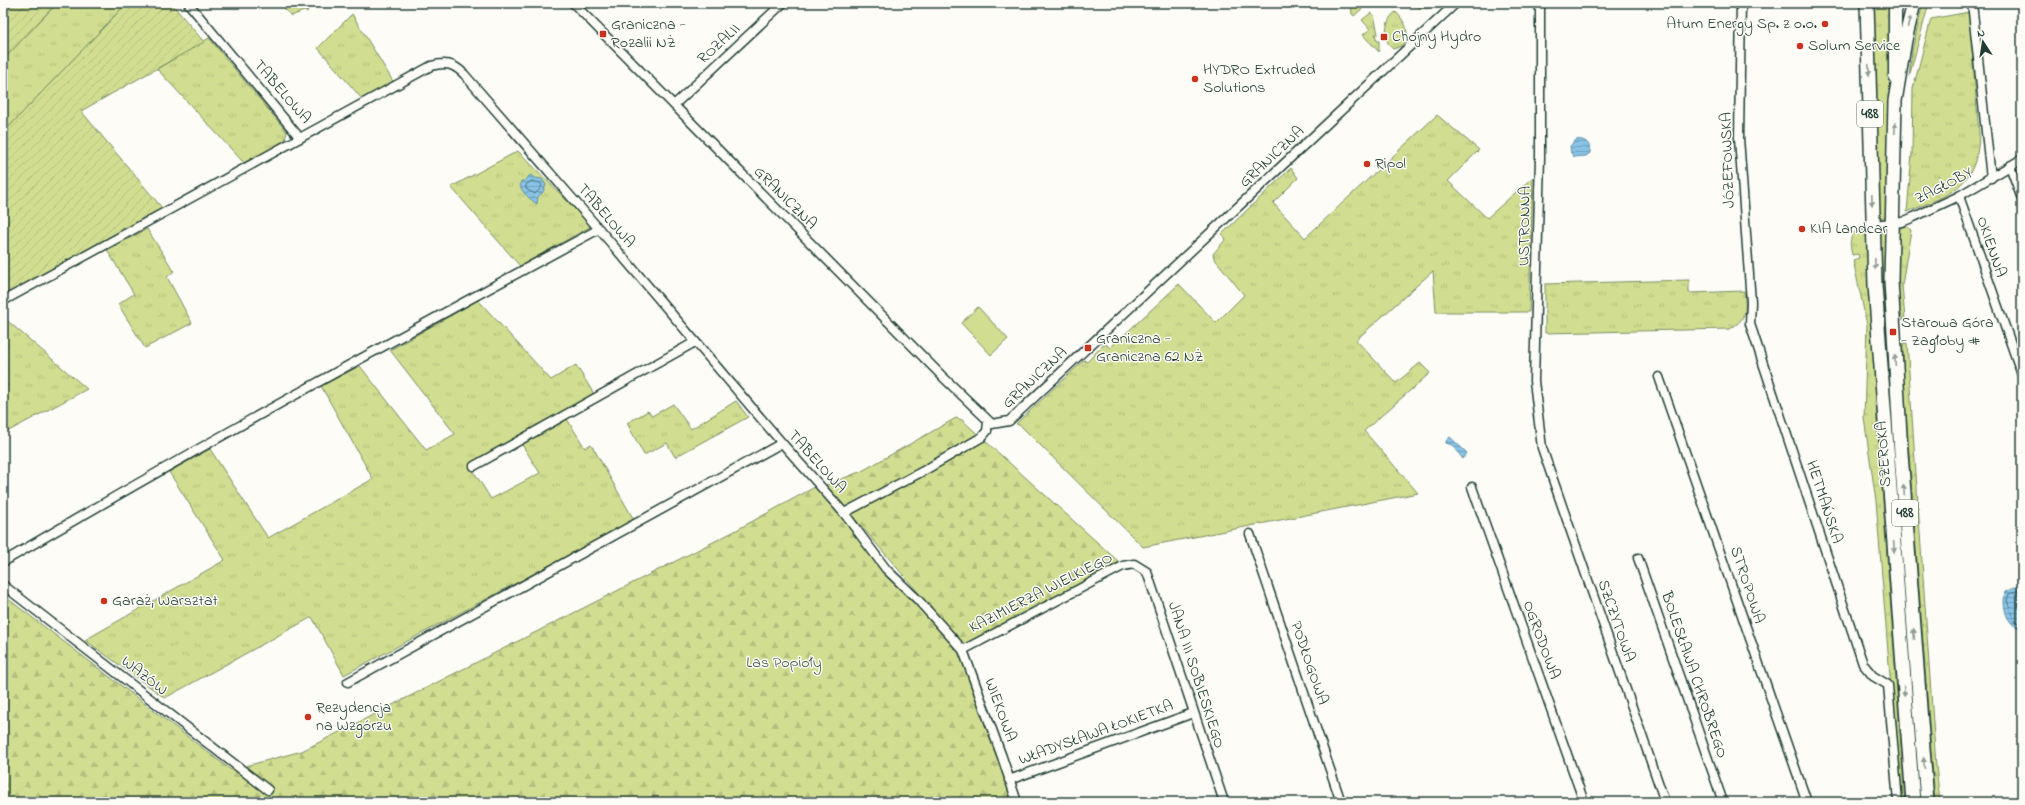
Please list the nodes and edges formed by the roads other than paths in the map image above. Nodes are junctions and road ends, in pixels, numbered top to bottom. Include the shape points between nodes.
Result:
1 (188, 3) edge
2 (573, 3) edge
3 (783, 3) edge
4 (1456, 3) edge
5 (1540, 3) edge
6 (1741, 3) edge
7 (1867, 3) edge
8 (1895, 3) edge
9 (1914, 3) edge
10 (1972, 3) edge
11 (1895, 102) junction
12 (674, 105) junction
13 (300, 138) junction
14 (2022, 159) edge
15 (2010, 166) junction
16 (1991, 178) junction
17 (1958, 196) junction
18 (2022, 199) edge
19 (1892, 223) junction
20 (1873, 225) junction
21 (599, 229) junction
22 (3, 301) edge
23 (1750, 316) joint
24 (695, 342) junction
25 (2022, 374) edge
26 (1659, 377) dead end
27 (988, 422) junction
28 (782, 443) junction
29 (1542, 448) joint
30 (474, 466) dead end
31 (1472, 487) dead end
32 (844, 513) junction
33 (1250, 534) dead end
34 (1638, 558) dead end
35 (3, 562) edge
36 (1134, 564) joint
37 (3, 585) edge
38 (962, 650) junction
39 (348, 682) dead end
40 (1193, 713) junction
41 (1009, 780) junction
42 (268, 790) dead end
43 (1017, 802) edge
44 (1224, 802) edge
45 (1341, 802) edge
46 (1584, 802) edge
47 (1666, 802) edge
48 (1723, 802) edge
49 (1807, 802) edge
50 (1898, 802) edge
51 (1913, 802) edge
52 (1927, 802) edge

1 - 13 street, TABELOWA
2 - 12 street, GRANICZNA
3 - 12 street, ROZALII
4 - 27 street, GRANICZNA via 1009,421 996,424
5 - 29 street, USTRONNA via 1540,157 1534,381
6 - 23 street, JÓZEFOWSKA via 1739,138
7 -> 20 main road, 488
8 - 11 main road
11 -> 9 main road, 488 via 1902,54
10 - 16 street
19 -> 11 main road, 488
12 - 27 street, GRANICZNA
13 - 21 street, TABELOWA via 431,66 449,64 464,74
13 - 22 street
14 - 15 street, ZAGŁOBY
15 - 16 street, ZAGŁOBY
15 - 18 street
16 - 17 street, ZAGŁOBY
17 - 19 street, ZAGŁOBY via 1914,217
17 - 25 street, OKIENNA
19 - 20 street, ZAGŁOBY
52 -> 19 main road, SZEROKA / 488 via 1895,354 1891,282
20 -> 51 main road, SZEROKA / 488
21 - 24 street, TABELOWA
21 - 35 street via 299,392 122,491
23 - 50 street, HETMAŃSKA via 1750,324 1770,387 1863,664 1868,671 1888,685
24 - 28 street, TABELOWA
24 - 30 street
26 - 49 street, STROPOWA
27 - 32 street via 987,431 982,437
28 - 32 street, TABELOWA
28 - 39 street
29 - 47 street, SZCZYTOWA
31 - 46 street, OGRODOWA
32 - 38 street, TABELOWA via 886,569 918,600
33 - 45 street, PODŁOGOWA
34 - 48 street, BOLESŁAWA CHROBREGO
36 - 38 street, KAZIMIERZA WIELKIEGO via 1122,566
36 - 40 street, JANA III SOBIESKIEGO via 1147,572
37 - 42 street, WAZÓW
38 - 41 street, WIEKOWA
40 - 41 street, WŁADYSŁAWA ŁOKIETKA
40 - 44 street, JANA III SOBIESKIEGO
41 - 43 street, WIEKOWA

